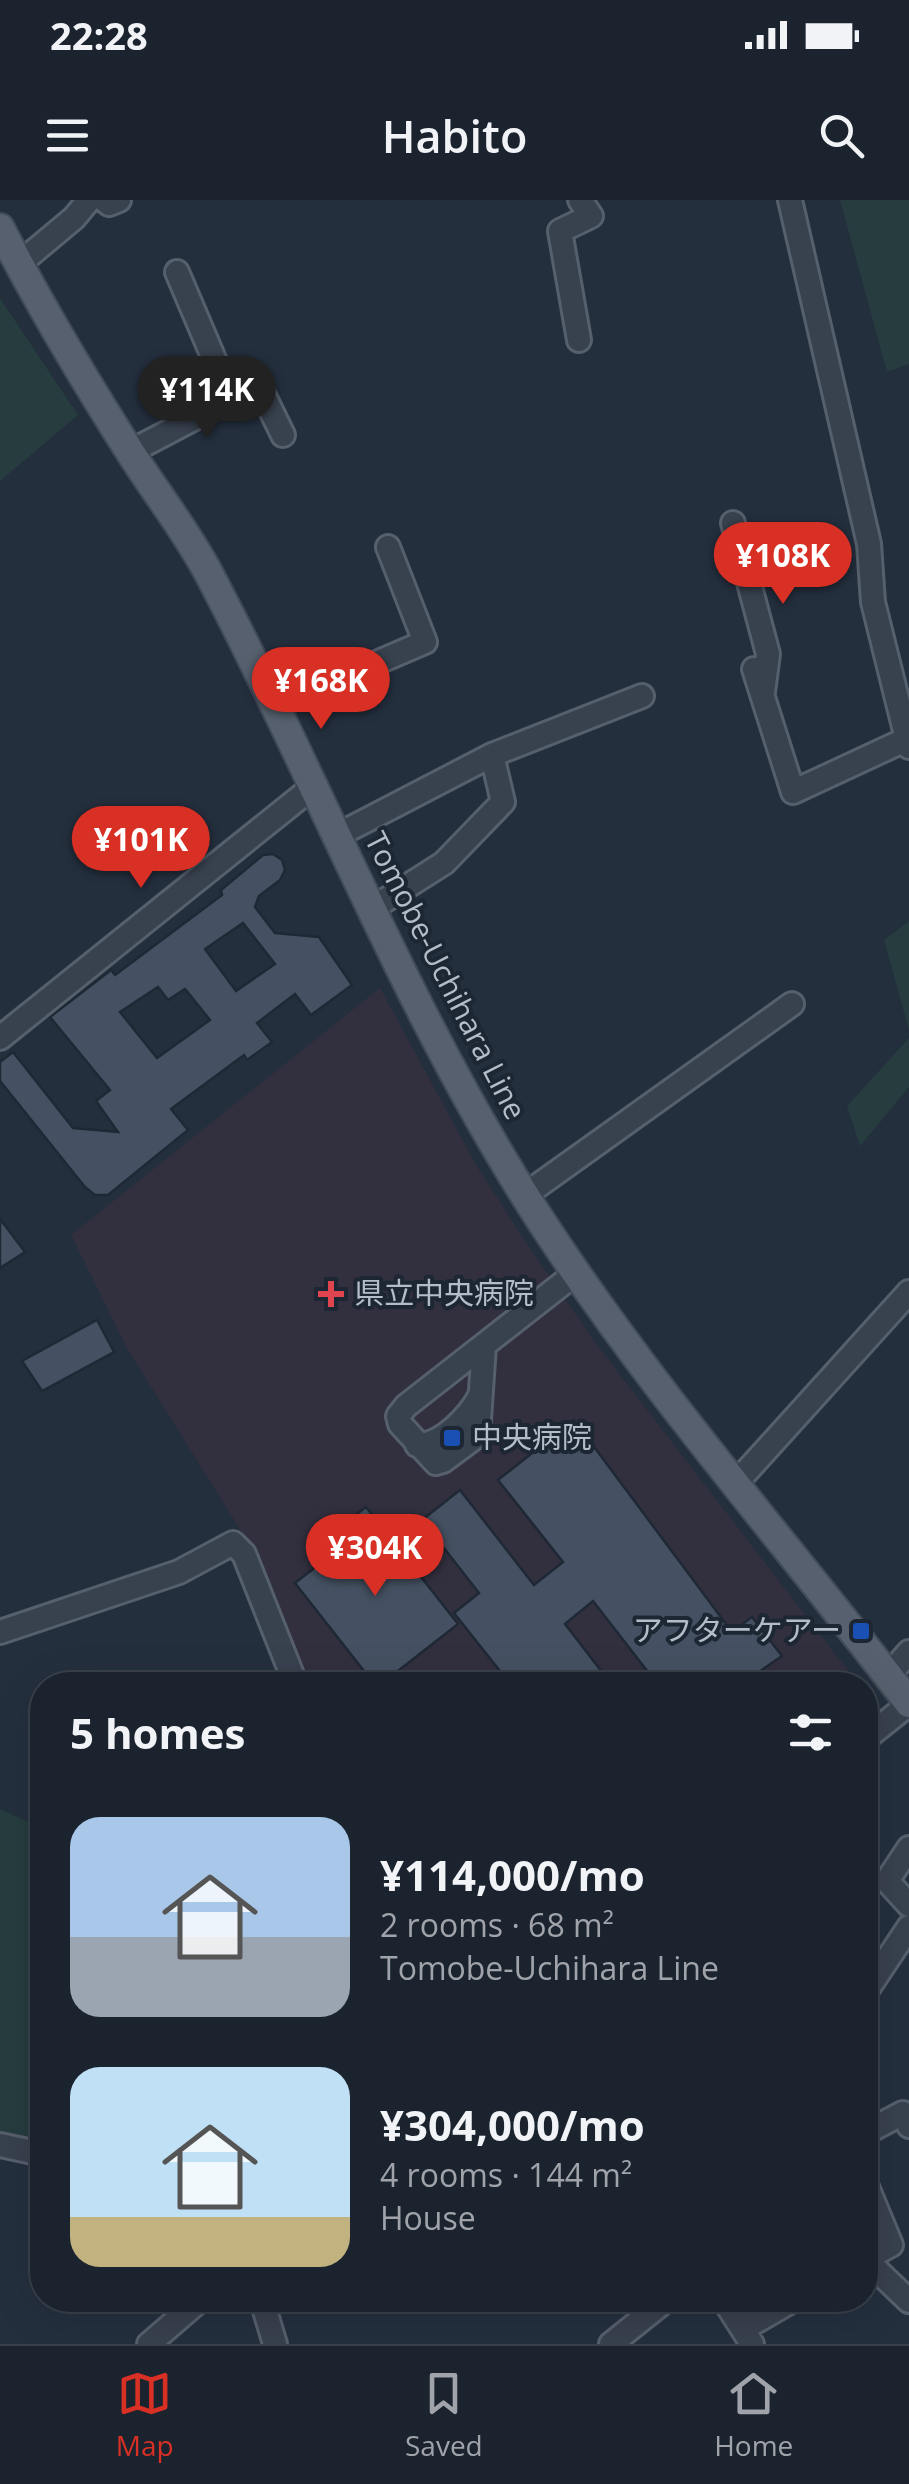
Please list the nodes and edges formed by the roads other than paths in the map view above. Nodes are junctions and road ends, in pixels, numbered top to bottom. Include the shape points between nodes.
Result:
1 (89, 200) edge
2 (104, 200) edge
3 (119, 200) edge
4 (580, 200) edge
5 (790, 200) edge
6 (0, 228) edge
7 (19, 264) junction
8 (176, 272) dead end
9 (579, 340) dead end
10 (231, 398) junction
11 (282, 435) dead end
12 (130, 452) junction
13 (733, 523) dead end
14 (388, 547) dead end
15 (754, 669) dead end
16 (762, 695) junction
17 (642, 696) dead end
18 (276, 706) junction
19 (907, 744) edge
20 (492, 755) junction
21 (314, 786) junction
22 (338, 835) junction
23 (372, 908) junction
24 (792, 1004) dead end
25 (0, 1038) edge
26 (525, 1195) junction
27 (576, 1273) junction
28 (909, 1292) edge
29 (484, 1345) junction
30 (736, 1483) junction
31 (0, 1632) edge
32 (909, 1652) edge
33 (291, 1672) edge
34 (888, 1676) junction
35 (909, 1704) edge
36 (878, 1729) edge
37 (909, 1848) edge
38 (909, 1905) edge
39 (909, 1926) edge
40 (878, 1973) edge
41 (878, 2126) edge
42 (909, 2126) edge
43 (0, 2145) edge
44 (30, 2151) edge
45 (878, 2204) edge
46 (900, 2240) edge
47 (878, 2252) edge
48 (878, 2271) edge
49 (909, 2301) edge
50 (186, 2312) edge
51 (266, 2312) edge
52 (651, 2312) edge
53 (732, 2312) edge
54 (779, 2312) edge
55 (748, 2337) edge
56 (149, 2344) edge
57 (275, 2344) edge
58 (611, 2344) edge

1 - 7 street
2 - 3 street
4 - 9 street via 591,216 560,230
5 - 19 street
6 - 7 main road, Tomobe-Uchihara Line
7 - 12 main road, Tomobe-Uchihara Line
8 - 10 street
10 - 11 street via 260,388
10 - 12 street
12 - 18 main road, Tomobe-Uchihara Line via 205,566
13 - 16 street via 768,654
14 - 18 street via 426,642
15 - 16 street
16 - 19 street via 793,792
17 - 20 street
18 - 21 main road, Tomobe-Uchihara Line
20 - 22 street
20 - 23 street via 503,802 444,863
21 - 22 main road, Tomobe-Uchihara Line
21 - 25 street
22 - 23 main road, Tomobe-Uchihara Line
23 - 26 main road, Tomobe-Uchihara Line via 442,1052
24 - 26 street
26 - 27 main road, Tomobe-Uchihara Line
27 - 29 street
27 - 30 main road, Tomobe-Uchihara Line
28 - 30 street
29 - 29 street via 401,1411 400,1424 417,1445 430,1444 465,1418 480,1396
30 - 34 main road, Tomobe-Uchihara Line
31 - 33 street via 178,1572 233,1543 244,1554
32 - 34 street
34 - 35 main road, Tomobe-Uchihara Line
35 - 36 street
37 - 38 street via 887,1882
39 - 40 street
41 - 42 street via 903,2113
43 - 44 street
45 - 46 street
46 - 47 street
48 - 49 street
50 - 56 street
51 - 57 street
52 - 58 street
53 - 55 street
54 - 55 street

